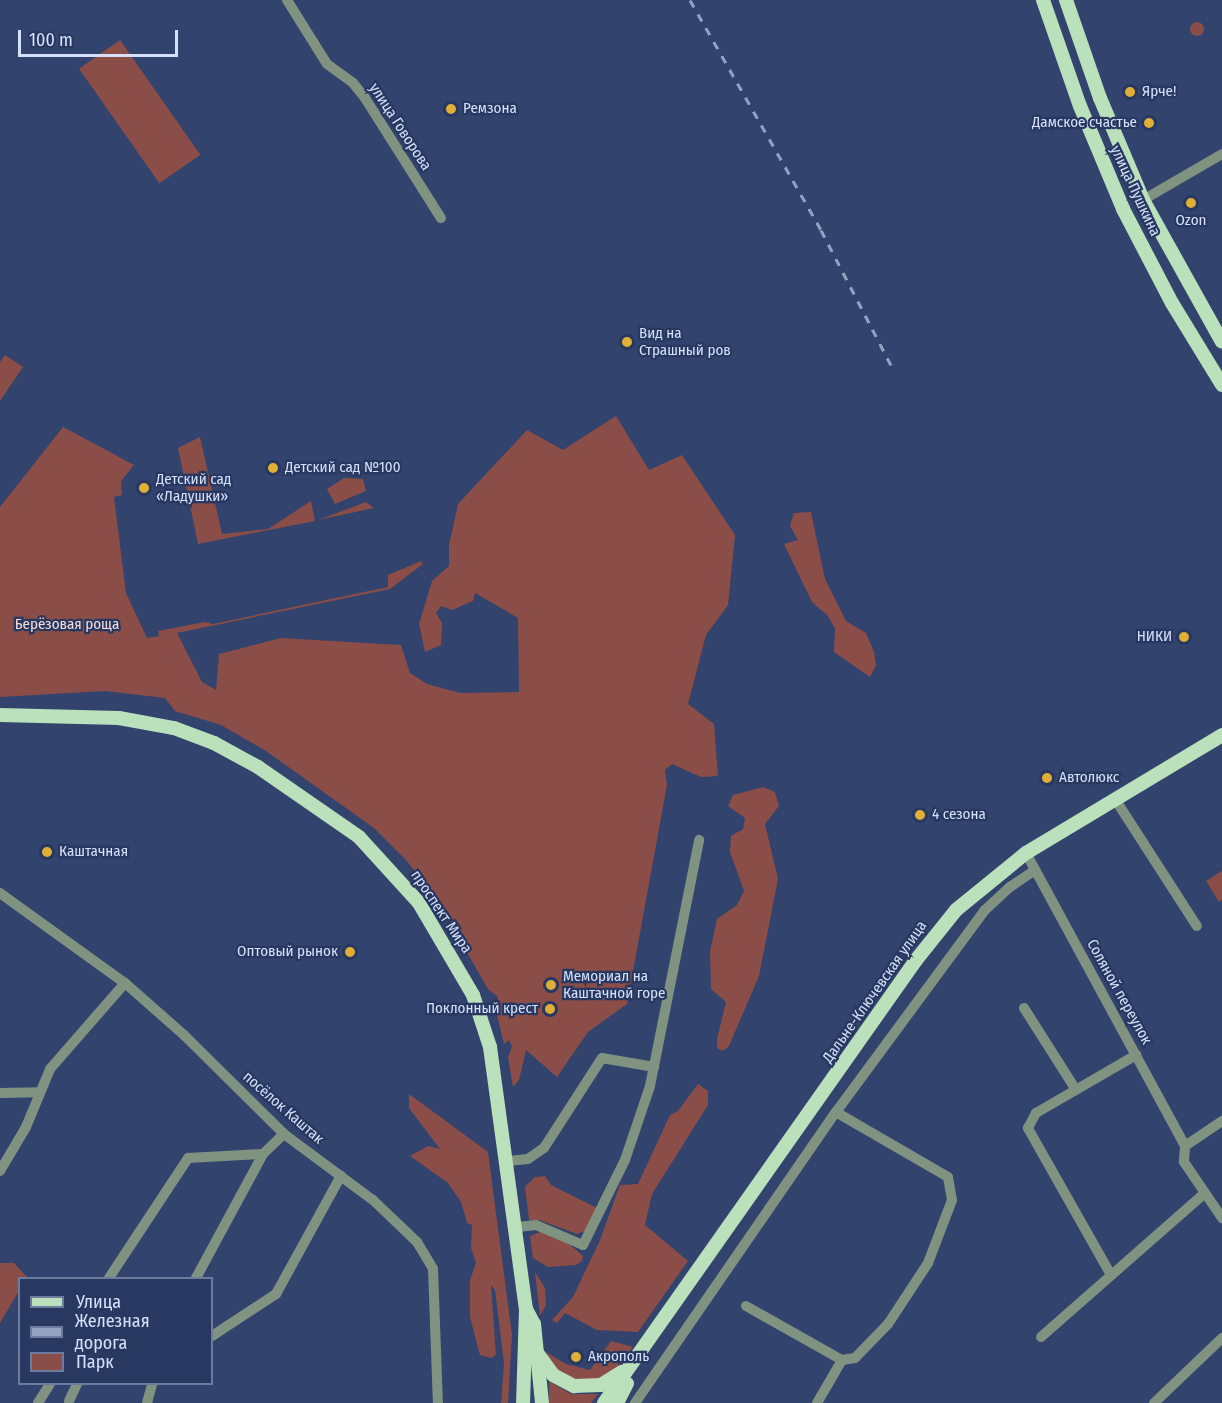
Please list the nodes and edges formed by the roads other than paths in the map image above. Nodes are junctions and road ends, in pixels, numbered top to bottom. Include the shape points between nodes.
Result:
1 (287, 0) edge
2 (1043, 0) edge
3 (1066, 0) edge
4 (1222, 154) edge
5 (1143, 200) junction
6 (441, 218) dead end
7 (1222, 342) edge
8 (1222, 385) edge
9 (0, 715) edge
10 (1222, 735) edge
11 (1115, 800) junction
12 (699, 840) dead end
13 (1026, 853) junction
14 (1035, 870) junction
15 (0, 893) edge
16 (1197, 927) dead end
17 (125, 983) junction
18 (1024, 1008) dead end
19 (1136, 1055) junction
20 (654, 1067) junction
21 (1076, 1090) junction
22 (39, 1092) junction
23 (0, 1093) edge
24 (836, 1112) junction
25 (1222, 1121) edge
26 (284, 1134) junction
27 (1185, 1146) junction
28 (263, 1155) junction
29 (508, 1161) junction
30 (0, 1171) edge
31 (341, 1176) junction
32 (1205, 1193) junction
33 (1222, 1218) edge
34 (517, 1227) junction
35 (1111, 1275) junction
36 (110, 1277) edge
37 (197, 1277) edge
38 (746, 1306) dead end
39 (526, 1309) junction
40 (213, 1335) edge
41 (1041, 1337) dead end
42 (1222, 1338) edge
43 (538, 1354) junction
44 (640, 1357) junction
45 (842, 1360) junction
46 (49, 1385) edge
47 (76, 1385) edge
48 (152, 1385) edge
49 (69, 1401) dead end
50 (38, 1403) edge
51 (147, 1403) edge
52 (438, 1403) edge
53 (523, 1403) edge
54 (542, 1403) edge
55 (604, 1403) edge
56 (617, 1403) edge
57 (635, 1403) edge
58 (817, 1403) edge
59 (1154, 1403) edge

1 - 6 street, улица Говорова via 327,64 353,83 364,98
2 - 8 main road, улица Пушкина via 1080,106 1123,209 1172,303
3 - 5 main road, улица Пушкина via 1100,98
4 - 5 street
5 - 7 main road, улица Пушкина
9 - 29 main road, проспект Мира via 88,715 174,728 236,753 359,837 419,903 472,995 490,1047
10 - 11 main road, Дальне-Ключевская улица
11 - 13 main road, Дальне-Ключевская улица
11 - 16 street
12 - 20 street
13 - 14 street, Соляной переулок
13 - 44 main road, Дальне-Ключевская улица via 981,887 936,933
14 - 19 street, Соляной переулок
14 - 24 street via 1010,886 984,911
15 - 17 street, посёлок Каштак
17 - 22 street via 50,1069
17 - 26 street, посёлок Каштак
18 - 21 street
19 - 21 street
19 - 27 street, Соляной переулок
20 - 29 street via 602,1058 544,1148 528,1159
20 - 34 street via 625,1160 583,1245 536,1225
21 - 35 street via 1036,1113 1028,1128
22 - 23 street
22 - 30 street via 26,1127
24 - 45 street via 948,1177 952,1200 928,1263 888,1324 855,1358
24 - 57 street
25 - 27 street
26 - 28 street
26 - 31 street, посёлок Каштак
27 - 32 street, Соляной переулок via 1185,1162
28 - 36 street via 188,1158
28 - 37 street
29 - 34 main road, проспект Мира
31 - 40 street via 276,1294
31 - 52 street, посёлок Каштак via 396,1220 433,1269
32 - 33 street, Соляной переулок
32 - 35 street
34 - 39 main road, проспект Мира
35 - 41 street via 1056,1328
38 - 45 street
39 - 43 main road via 534,1324
39 - 53 main road, проспект Мира
42 - 59 street
43 - 44 main road via 563,1383 588,1387 612,1381
43 - 54 main road
44 - 55 main road, Дальне-Ключевская улица
44 - 56 main road, Дальне-Ключевская улица
45 - 58 street
46 - 50 street
47 - 49 street
48 - 51 street

